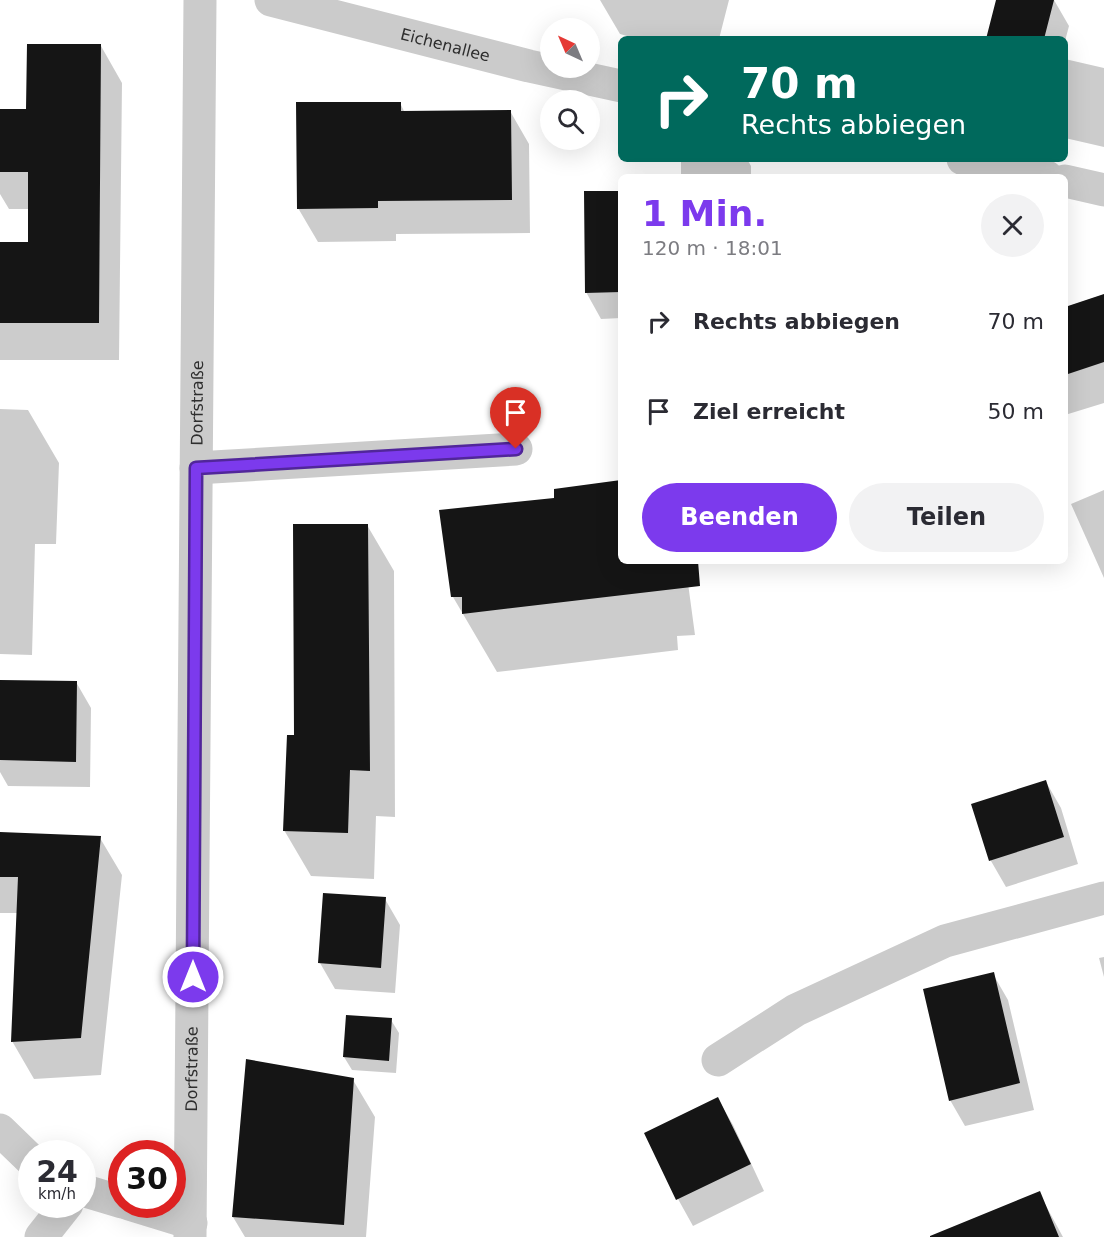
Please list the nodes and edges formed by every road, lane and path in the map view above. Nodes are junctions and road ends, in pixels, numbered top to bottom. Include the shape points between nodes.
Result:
1 (200, 0) edge
2 (271, 0) edge
3 (618, 85) edge
4 (977, 162) edge
5 (1033, 174) edge
6 (1068, 182) edge
7 (1104, 189) edge
8 (516, 449) dead end
9 (196, 468) junction
10 (1104, 897) edge
11 (718, 1060) dead end
12 (0, 1130) edge
13 (18, 1147) edge
14 (56, 1218) edge
15 (162, 1218) edge
16 (191, 1230) edge
17 (41, 1237) edge

1 - 9 street, Dorfstraße
2 - 3 street, Eichenallee
4 - 5 street
6 - 7 street
8 - 9 street
9 - 16 street, Dorfstraße
10 - 11 street via 945,941 796,1010
12 - 13 street
14 - 17 street
15 - 16 street

